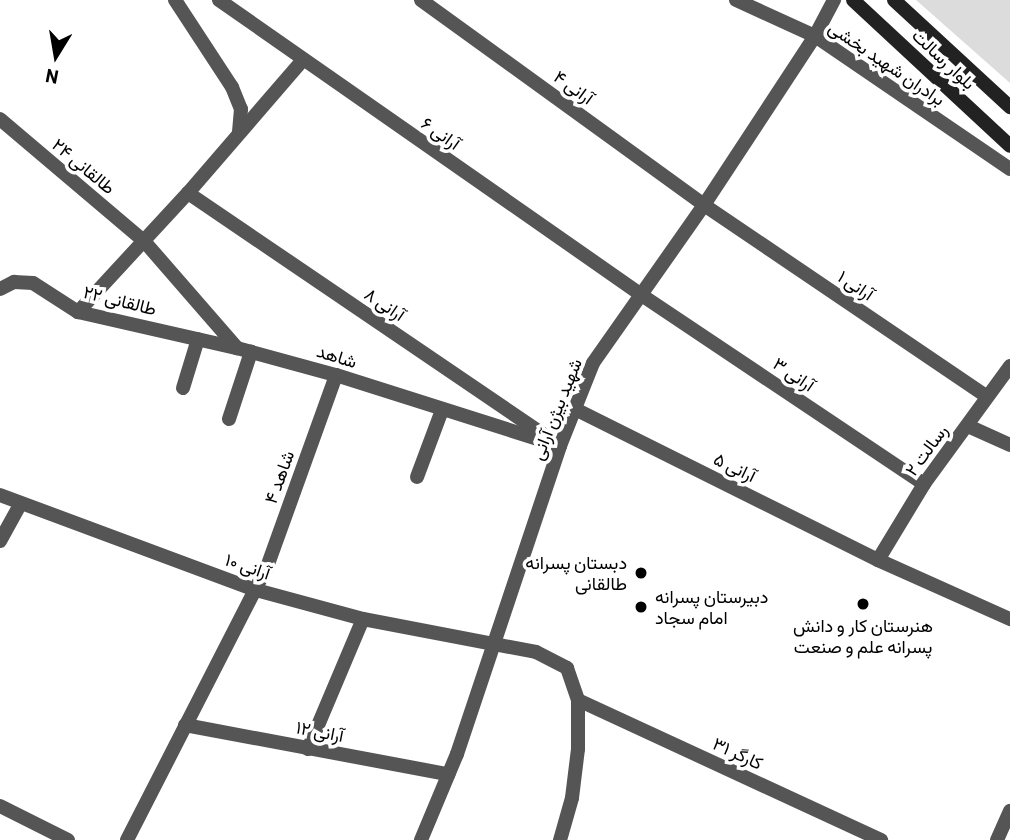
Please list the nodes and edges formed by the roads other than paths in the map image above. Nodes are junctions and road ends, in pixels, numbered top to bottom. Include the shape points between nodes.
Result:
1 (175, 0) edge
2 (219, 0) edge
3 (421, 0) edge
4 (736, 0) edge
5 (834, 0) edge
6 (853, 0) edge
7 (894, 0) edge
8 (815, 36) junction
9 (303, 60) junction
10 (1010, 107) edge
11 (0, 119) edge
12 (239, 133) junction
13 (1010, 146) edge
14 (1010, 169) edge
15 (188, 193) junction
16 (704, 205) junction
17 (144, 241) junction
18 (0, 289) edge
19 (643, 296) junction
20 (78, 312) junction
21 (198, 339) junction
22 (244, 350) junction
23 (1010, 366) edge
24 (336, 375) junction
25 (183, 388) dead end
26 (986, 396) junction
27 (575, 409) junction
28 (442, 410) junction
29 (229, 419) dead end
30 (968, 426) junction
31 (1010, 445) edge
32 (560, 446) junction
33 (416, 477) dead end
34 (924, 484) junction
35 (0, 495) edge
36 (21, 503) junction
37 (0, 541) edge
38 (878, 560) junction
39 (256, 590) junction
40 (363, 619) junction
41 (1010, 619) edge
42 (492, 643) junction
43 (578, 700) junction
44 (185, 725) junction
45 (308, 749) junction
46 (448, 774) junction
47 (0, 806) edge
48 (1010, 811) edge
49 (68, 840) edge
50 (127, 840) edge
51 (421, 840) edge
52 (560, 840) edge
53 (881, 840) edge
54 (997, 840) edge

1 - 12 street via 232,87 241,109
2 - 9 street, آرانی ۶
3 - 16 street, آرانی ۴
4 - 8 street, برادران شهید بخشی
5 - 8 street, شهید بیژن آرانی
6 - 13 main road, بلوار رسالت
7 - 10 main road, بلوار رسالت
8 - 14 street, برادران شهید بخشی
8 - 16 street, شهید بیژن آرانی
9 - 12 street
9 - 19 street, آرانی ۶
11 - 17 street, طالقانی ۲۴
12 - 15 street
15 - 17 street
15 - 32 street, آرانی ۸
16 - 19 street, شهید بیژن آرانی
16 - 26 street, آرانی ۱
17 - 20 street
17 - 22 street
18 - 20 street, طالقانی ۲۲ via 13,282 33,283
19 - 27 street, شهید بیژن آرانی via 593,363
19 - 34 street, آرانی ۳
20 - 21 street, طالقانی ۲۲
21 - 22 street, طالقانی ۲۲
21 - 25 street
22 - 24 street, شاهد
22 - 29 street
23 - 26 street, رسالت ۲
24 - 28 street, شاهد
24 - 39 street, شاهد ۴
26 - 30 street, رسالت ۲
27 - 32 street, شهید بیژن آرانی
27 - 38 street, آرانی ۵
28 - 32 street, شاهد
28 - 33 street
30 - 31 street
30 - 34 street, رسالت ۲
32 - 42 street, شهید بیژن آرانی
34 - 38 street, رسالت ۲
35 - 36 street, آرانی ۱۰
36 - 37 street
36 - 39 street, آرانی ۱۰
38 - 41 street, آرانی ۵
39 - 40 street, آرانی ۱۰
39 - 44 street, شاهد ۴
40 - 42 street, آرانی ۱۰
40 - 45 street
42 - 43 street, آرانی ۱۰ via 536,652 567,668
42 - 46 street, شهید بیژن آرانی
43 - 52 street via 575,774
43 - 53 street, کارگر ۳۱
44 - 45 street, آرانی ۱۲
44 - 50 street, شاهد ۴
45 - 46 street, آرانی ۱۲
46 - 51 street, شهید بیژن آرانی
47 - 49 street
48 - 54 street

